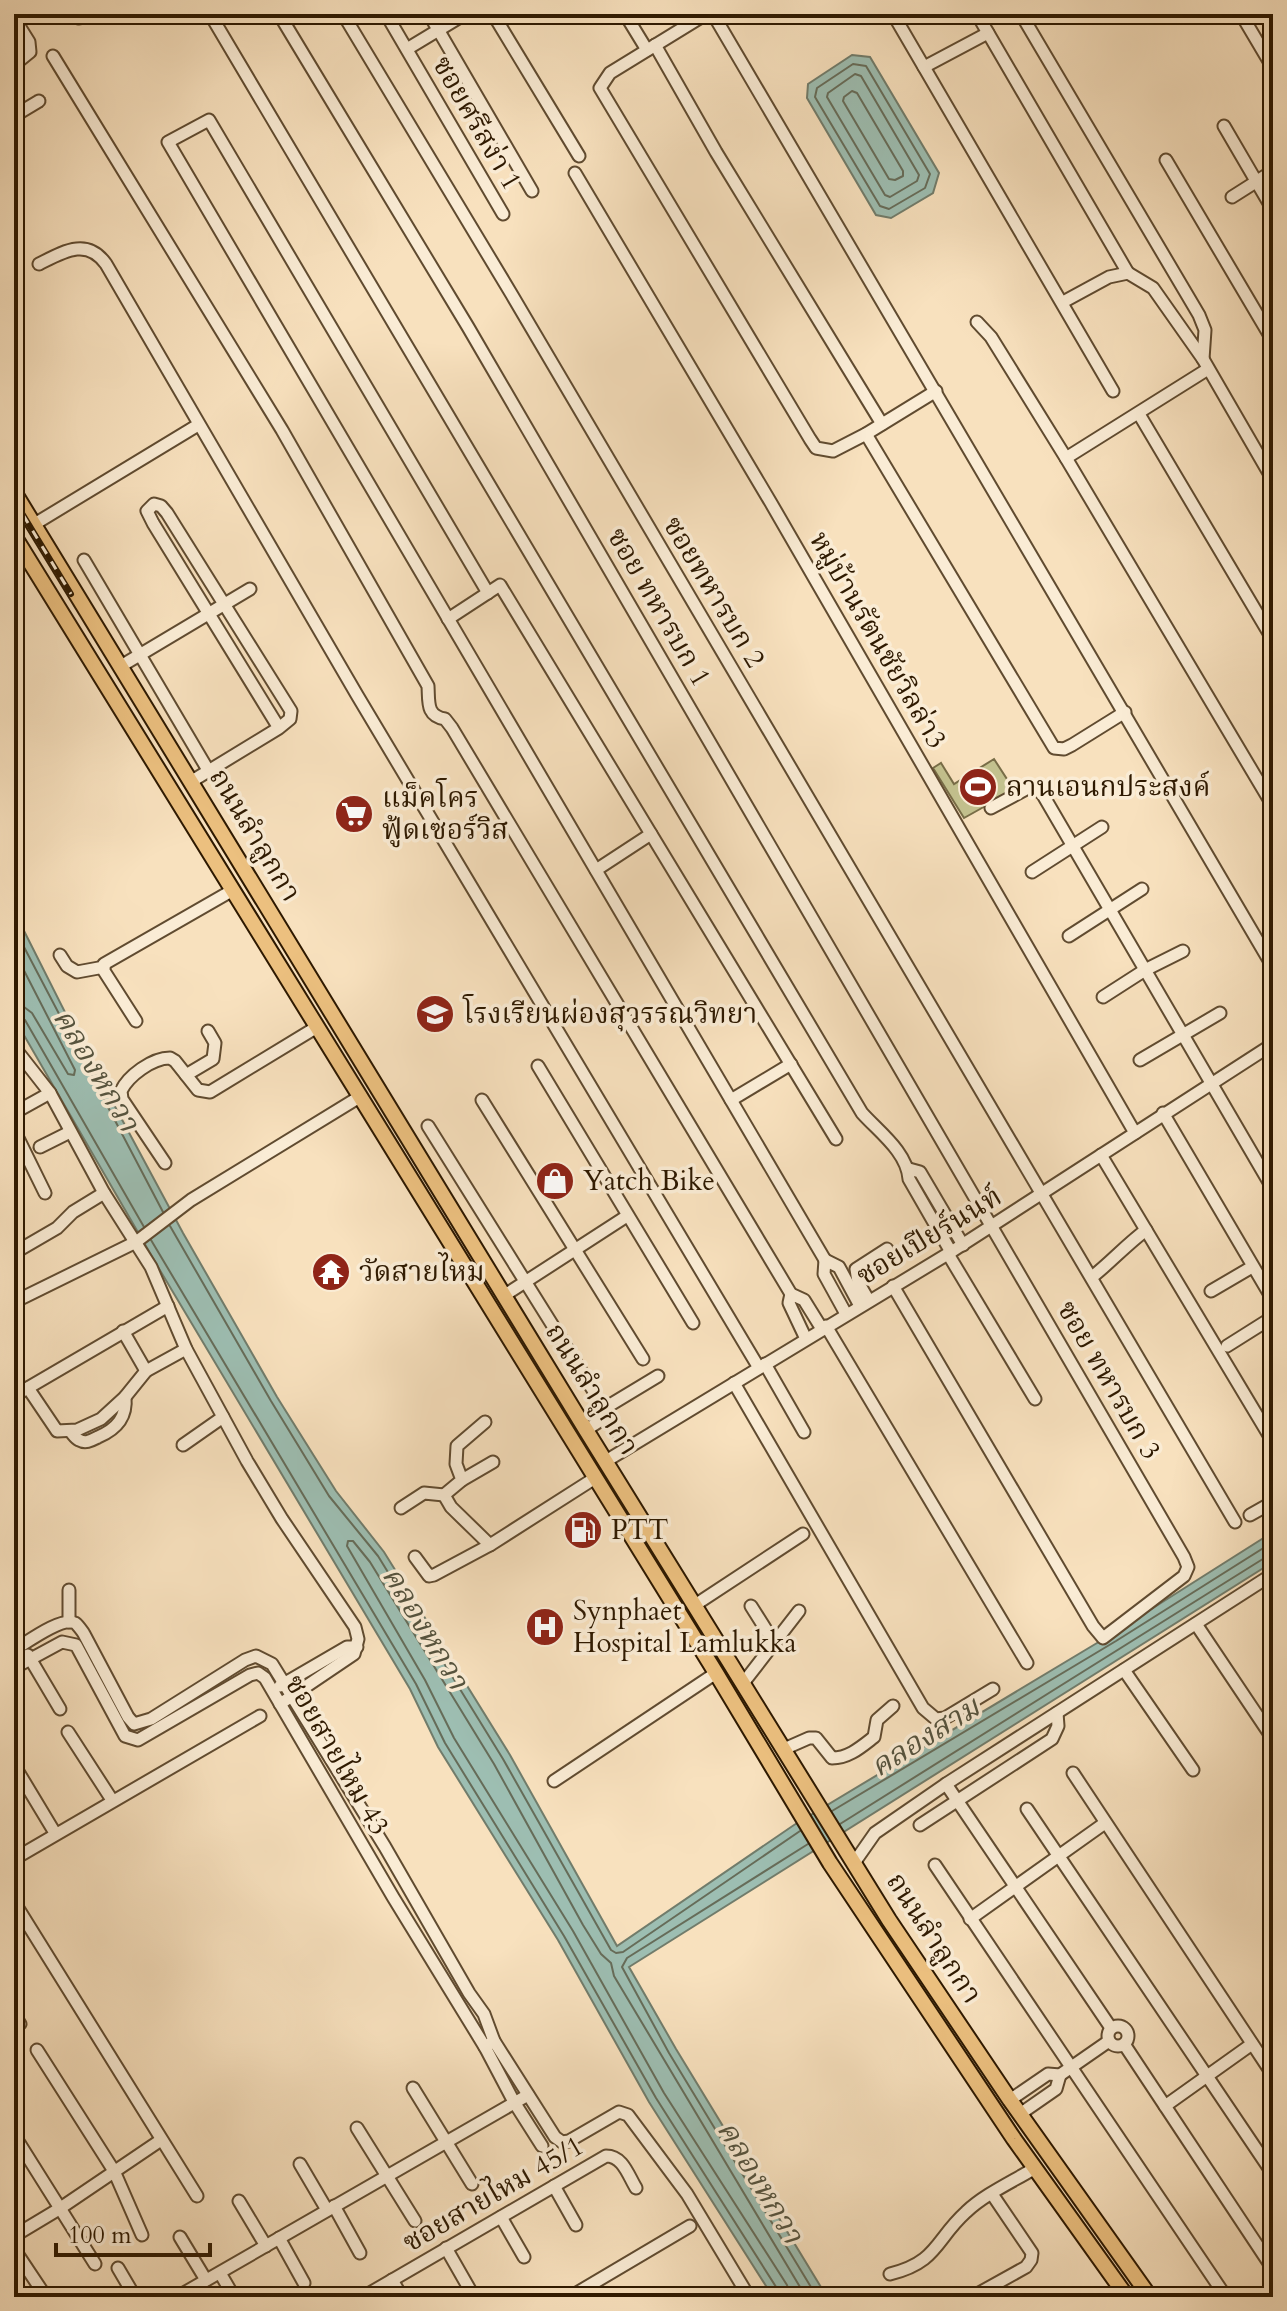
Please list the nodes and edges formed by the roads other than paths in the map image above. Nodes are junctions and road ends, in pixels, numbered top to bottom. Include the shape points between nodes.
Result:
1 (103, 14) edge
2 (210, 14) edge
3 (279, 14) edge
4 (343, 14) edge
5 (386, 14) edge
6 (429, 14) edge
7 (465, 14) edge
8 (493, 14) edge
9 (625, 14) edge
10 (706, 14) edge
11 (713, 14) edge
12 (893, 14) edge
13 (977, 14) edge
14 (1021, 14) edge
15 (1241, 14) edge
16 (76, 16) edge
17 (14, 18) edge
18 (439, 30) junction
19 (988, 33) junction
20 (651, 48) junction
21 (407, 49) junction
22 (53, 56) dead end
23 (14, 65) edge
24 (924, 67) junction
25 (1273, 68) edge
26 (39, 101) dead end
27 (14, 116) edge
28 (1224, 126) dead end
29 (579, 156) dead end
30 (1166, 160) dead end
31 (1273, 171) edge
32 (575, 173) dead end
33 (1256, 181) junction
34 (532, 191) dead end
35 (1232, 197) dead end
36 (1273, 210) edge
37 (503, 214) dead end
38 (39, 264) dead end
39 (1128, 273) junction
40 (1063, 302) junction
41 (977, 322) dead end
42 (1273, 341) edge
43 (1206, 364) junction
44 (936, 391) junction
45 (1113, 391) dead end
46 (1139, 414) junction
47 (882, 424) junction
48 (198, 425) junction
49 (866, 434) junction
50 (1066, 458) junction
51 (1273, 480) edge
52 (14, 492) edge
53 (33, 525) junction
54 (14, 536) edge
55 (186, 542) junction
56 (171, 552) junction
57 (20, 558) edge
58 (84, 560) dead end
59 (250, 589) dead end
60 (488, 593) junction
61 (224, 605) junction
62 (208, 614) junction
63 (448, 619) junction
64 (1273, 640) edge
65 (141, 654) junction
66 (258, 658) junction
67 (121, 666) junction
68 (242, 669) junction
69 (1125, 712) junction
70 (279, 728) junction
71 (208, 770) junction
72 (192, 781) junction
73 (1273, 806) edge
74 (991, 808) dead end
75 (1102, 827) dead end
76 (651, 834) junction
77 (1071, 846) junction
78 (596, 870) junction
79 (1032, 872) dead end
80 (1142, 889) dead end
81 (233, 890) junction
82 (1111, 911) junction
83 (1069, 936) dead end
84 (1183, 951) dead end
85 (60, 955) dead end
86 (104, 967) junction
87 (1273, 967) edge
88 (1145, 970) junction
89 (1103, 997) dead end
90 (1220, 1013) dead end
91 (136, 1021) dead end
92 (317, 1027) junction
93 (208, 1031) dead end
94 (1182, 1035) junction
95 (1273, 1044) edge
96 (14, 1047) edge
97 (1140, 1060) dead end
98 (791, 1064) junction
99 (538, 1066) dead end
100 (186, 1075) junction
101 (1210, 1084) junction
102 (50, 1093) junction
103 (361, 1096) junction
104 (482, 1100) dead end
105 (731, 1100) junction
106 (14, 1113) edge
107 (1163, 1113) junction
108 (428, 1126) dead end
109 (14, 1130) edge
110 (70, 1132) junction
111 (1135, 1133) junction
112 (836, 1139) dead end
113 (40, 1147) dead end
114 (1101, 1155) junction
115 (165, 1163) dead end
116 (909, 1169) junction
117 (1273, 1189) edge
118 (45, 1193) dead end
119 (104, 1193) junction
120 (1041, 1196) junction
121 (627, 1216) junction
122 (992, 1226) junction
123 (1146, 1230) junction
124 (138, 1240) junction
125 (473, 1244) junction
126 (963, 1245) junction
127 (887, 1249) dead end
128 (577, 1250) junction
129 (14, 1253) edge
130 (950, 1253) junction
131 (458, 1255) junction
132 (825, 1260) junction
133 (1252, 1267) junction
134 (1092, 1277) junction
135 (526, 1282) junction
136 (893, 1286) junction
137 (1211, 1291) dead end
138 (791, 1294) junction
139 (505, 1295) junction
140 (1273, 1300) edge
141 (14, 1302) edge
142 (864, 1304) junction
143 (168, 1306) junction
144 (846, 1314) junction
145 (1273, 1317) edge
146 (693, 1323) dead end
147 (824, 1327) junction
148 (123, 1331) junction
149 (806, 1339) junction
150 (1227, 1346) dead end
151 (186, 1349) junction
152 (643, 1359) dead end
153 (762, 1366) junction
154 (146, 1371) junction
155 (658, 1376) dead end
156 (734, 1383) junction
157 (28, 1388) junction
158 (593, 1390) dead end
159 (14, 1396) edge
160 (1035, 1399) dead end
161 (223, 1417) junction
162 (606, 1417) junction
163 (485, 1422) dead end
164 (586, 1430) junction
165 (804, 1432) dead end
166 (617, 1433) dead end
167 (1273, 1442) edge
168 (183, 1445) dead end
169 (606, 1461) junction
170 (493, 1462) dead end
171 (595, 1478) junction
172 (462, 1480) junction
173 (444, 1495) junction
174 (1273, 1502) edge
175 (401, 1508) dead end
176 (1250, 1515) dead end
177 (1235, 1522) dead end
178 (803, 1534) dead end
179 (490, 1545) junction
180 (415, 1557) dead end
181 (1273, 1574) edge
182 (69, 1590) dead end
183 (695, 1605) junction
184 (751, 1606) dead end
185 (799, 1611) dead end
186 (69, 1622) junction
187 (1196, 1624) junction
188 (775, 1644) junction
189 (17, 1646) edge
190 (357, 1647) junction
191 (30, 1658) junction
192 (1027, 1663) dead end
193 (14, 1668) edge
194 (1124, 1670) junction
195 (716, 1673) junction
196 (744, 1682) junction
197 (284, 1683) junction
198 (993, 1689) dead end
199 (272, 1690) junction
200 (293, 1697) junction
201 (280, 1704) junction
202 (893, 1706) dead end
203 (60, 1709) dead end
204 (1057, 1713) junction
205 (260, 1716) dead end
206 (68, 1732) dead end
207 (1273, 1739) edge
208 (784, 1749) junction
209 (14, 1765) edge
210 (1193, 1770) dead end
211 (1073, 1773) dead end
212 (554, 1781) dead end
213 (946, 1784) junction
214 (112, 1800) junction
215 (957, 1801) junction
216 (1027, 1809) dead end
217 (1105, 1823) junction
218 (920, 1825) dead end
219 (55, 1833) junction
220 (1059, 1856) junction
221 (851, 1858) junction
222 (14, 1859) edge
223 (935, 1865) dead end
224 (1014, 1887) junction
225 (14, 1902) edge
226 (970, 1919) junction
227 (1111, 2028) junction
228 (1109, 2041) junction
229 (490, 2044) junction
230 (1124, 2044) junction
231 (1252, 2044) junction
232 (37, 2050) dead end
233 (1072, 2066) junction
234 (1060, 2075) junction
235 (1273, 2075) edge
236 (1207, 2076) junction
237 (413, 2088) dead end
238 (528, 2095) junction
239 (1010, 2100) junction
240 (514, 2102) junction
241 (1165, 2106) junction
242 (1020, 2114) junction
243 (357, 2128) dead end
244 (14, 2135) edge
245 (161, 2140) junction
246 (446, 2141) junction
247 (542, 2146) dead end
248 (300, 2164) dead end
249 (1035, 2168) junction
250 (114, 2171) junction
251 (1273, 2174) edge
252 (387, 2175) junction
253 (472, 2184) dead end
254 (554, 2186) junction
255 (636, 2188) dead end
256 (992, 2194) junction
257 (197, 2196) dead end
258 (239, 2201) dead end
259 (331, 2208) junction
260 (59, 2209) junction
261 (501, 2217) junction
262 (415, 2221) dead end
263 (576, 2225) dead end
264 (690, 2226) dead end
265 (142, 2235) dead end
266 (14, 2236) edge
267 (180, 2237) dead end
268 (279, 2238) junction
269 (266, 2246) junction
270 (446, 2248) junction
271 (14, 2249) edge
272 (360, 2253) dead end
273 (524, 2257) dead end
274 (95, 2264) dead end
275 (118, 2268) dead end
276 (1273, 2269) edge
277 (220, 2273) junction
278 (890, 2274) dead end
279 (206, 2280) junction
280 (392, 2280) junction
281 (304, 2283) dead end
282 (470, 2290) dead end
283 (44, 2294) dead end
284 (135, 2297) edge
285 (177, 2297) edge
286 (234, 2297) edge
287 (363, 2297) edge
288 (402, 2297) edge
289 (570, 2297) edge
290 (749, 2297) edge
291 (972, 2297) edge
292 (1127, 2297) edge
293 (1150, 2297) edge
294 (1226, 2297) edge

1 - 16 street
2 - 116 street via 862,1113
3 - 122 street, ซอย ทหารบก 1 via 476,340
4 - 120 street, ซอยทหารบก 2
5 - 21 street, ซอยศรีสง่า 1
6 - 18 street
7 - 18 street
8 - 29 street
9 - 20 street
10 - 20 street
11 - 44 street
12 - 24 street
13 - 19 street
14 - 43 street via 1199,315
15 - 25 street
17 - 23 street via 30,52
18 - 21 street
18 - 34 street
19 - 24 street
19 - 39 street
20 - 47 street
20 - 49 street via 610,73 600,88 816,448 833,451
21 - 37 street, ซอยศรีสง่า 1
22 - 138 street via 282,430 428,686 431,712 452,728
24 - 40 street
26 - 27 street
28 - 33 street
30 - 42 street
31 - 33 street
32 - 111 street, หมู่บ้านรัตนชัยวิลล่า3
33 - 35 street
33 - 36 street
38 - 48 street via 64,252 83,249 99,254
39 - 40 street via 1109,277
39 - 43 street via 1153,288
40 - 45 street
41 - 50 street
43 - 46 street
43 - 51 street
44 - 47 street
44 - 69 street
46 - 50 street
46 - 64 street
47 - 49 street
48 - 53 street
48 - 153 street
49 - 69 street via 1054,748 1072,745
50 - 73 street
52 - 53 main road, ถนนลำลูกกา
53 - 67 main road, ถนนลำลูกกา
54 - 57 main road, ถนนลำลูกกา
55 - 56 street
55 - 56 street via 167,513 154,504 149,515
55 - 61 street
56 - 62 street
57 - 81 main road, ถนนลำลูกกา
58 - 65 street
59 - 61 street
60 - 63 street
60 - 63 street via 209,120 168,142
60 - 76 street via 500,585
61 - 62 street
61 - 66 street
62 - 65 street
62 - 68 street
63 - 78 street
65 - 67 street
65 - 71 street
66 - 68 street
66 - 70 street via 291,711
67 - 72 main road, ถนนลำลูกกา
68 - 70 street
69 - 87 street
70 - 71 street
71 - 72 street
72 - 125 main road, ถนนลำลูกกา
74 - 77 street via 1025,788 1036,788
75 - 77 street
76 - 78 street
76 - 98 street
77 - 79 street
77 - 82 street
78 - 105 street
80 - 82 street
81 - 86 street via 111,958
81 - 92 main road, ถนนลำลูกกา
82 - 83 street
82 - 88 street
84 - 88 street
85 - 86 street via 77,972
86 - 91 street
88 - 89 street
88 - 94 street
90 - 94 street
92 - 100 street via 210,1092 198,1090
92 - 103 main road, ถนนลำลูกกา
93 - 100 street via 215,1043 213,1059
94 - 97 street
94 - 101 street
95 - 101 street, ซอยเปียร์นนท์
96 - 102 street
98 - 105 street
98 - 112 street
99 - 121 street
100 - 115 street via 175,1061 162,1058 129,1079 121,1091
101 - 107 street, ซอยเปียร์นนท์
101 - 117 street
102 - 106 street
102 - 110 street
103 - 124 street via 191,1200
103 - 131 main road, ถนนลำลูกกา
104 - 128 street
105 - 132 street
107 - 111 street, ซอยเปียร์นนท์
107 - 133 street
108 - 135 street
109 - 118 street
110 - 113 street
110 - 119 street
111 - 114 street, ซอยเปียร์นนท์
114 - 120 street, ซอยเปียร์นนท์
114 - 123 street
116 - 126 street via 920,1172
116 - 130 street via 909,1179
119 - 124 street
119 - 129 street
120 - 122 street, ซอยเปียร์นนท์
120 - 134 street, ซอยทหารบก 2
121 - 128 street
121 - 146 street
122 - 126 street, ซอยเปียร์นนท์
122 - 136 street, ซอย ทหารบก 3 via 1188,1567 1184,1576 1103,1638
123 - 134 street
123 - 167 street
124 - 141 street
124 - 143 street
125 - 131 main road
125 - 139 main road, ถนนลำลูกกา
126 - 130 street, ซอยเปียร์นนท์
127 - 142 street via 856,1269
128 - 135 street
128 - 152 street
130 - 136 street, ซอยเปียร์นนท์
130 - 160 street
131 - 171 main road, ถนนลำลูกกา
132 - 142 street via 839,1267
132 - 144 street via 824,1274
133 - 137 street
133 - 140 street
134 - 177 street, ซอยทหารบก 2
135 - 139 street
135 - 158 street
136 - 142 street, ซอยเปียร์นนท์
138 - 147 street via 804,1300
138 - 149 street via 789,1303
139 - 164 main road, ถนนลำลูกกา
142 - 144 street, ซอยเปียร์นนท์
143 - 148 street
143 - 151 street
144 - 147 street, ซอยเปียร์นนท์
145 - 150 street
147 - 149 street, ซอยเปียร์นนท์
147 - 192 street
148 - 154 street
148 - 157 street
149 - 153 street, ซอยเปียร์นนท์
151 - 154 street
151 - 161 street
153 - 156 street, ซอยเปียร์นนท์
153 - 165 street
154 - 157 street via 101,1419 70,1431 57,1431
155 - 162 street via 608,1405
156 - 169 street, ซอยเปียร์นนท์
156 - 198 street via 923,1708 936,1719 945,1718
157 - 159 street
161 - 168 street
161 - 190 street via 282,1519 355,1627
162 - 164 street
162 - 166 street
163 - 172 street via 457,1446
164 - 169 main road, ถนนลำลูกกา
169 - 183 main road, ถนนลำลูกกา
170 - 172 street
171 - 179 street
171 - 195 main road, ถนนลำลูกกา
172 - 173 street
173 - 175 street via 424,1493
173 - 179 street
174 - 176 street
178 - 183 street
179 - 180 street via 429,1576
181 - 187 street
182 - 186 street
183 - 196 main road, ถนนลำลูกกา
184 - 188 street
185 - 188 street
186 - 189 street
186 - 197 street via 84,1634 134,1724 256,1656 272,1664
187 - 194 street
187 - 207 street
188 - 196 street
189 - 191 street
190 - 197 street via 347,1647
190 - 200 street
191 - 193 street, ซอยสายไหม 43
191 - 199 street, ซอยสายไหม 43 via 62,1642 76,1645 120,1729 138,1740 250,1675 258,1673
191 - 203 street
194 - 204 street
194 - 210 street
195 - 212 street
195 - 249 main road, ถนนลำลูกกา via 830,1863
196 - 208 main road, ถนนลำลูกกา
197 - 199 street
197 - 200 street
199 - 201 street, ซอยสายไหม 43
200 - 201 street
200 - 229 street via 484,2014
201 - 229 street, ซอยสายไหม 43 via 393,1897
202 - 208 street via 877,1720 874,1737 840,1758 832,1758 816,1738
204 - 213 street
204 - 215 street via 1052,1739
205 - 214 street
206 - 214 street
208 - 221 main road, ถนนลำลูกกา
209 - 219 street
211 - 217 street
213 - 215 street
213 - 221 street via 875,1833
214 - 219 street
215 - 218 street
215 - 224 street
216 - 220 street
217 - 220 street
217 - 231 street
219 - 222 street
220 - 224 street
220 - 236 street
221 - 239 main road, ถนนลำลูกกา
223 - 226 street
224 - 226 street
224 - 227 street
225 - 245 street
226 - 233 street
227 - 228 street
227 - 230 street via 1124,2028
228 - 230 street
228 - 233 street
229 - 238 street
229 - 240 street
230 - 241 street
231 - 235 street
231 - 236 street
232 - 250 street
233 - 234 street
233 - 294 street
234 - 239 street via 1048,2074
234 - 242 street via 1056,2089
236 - 241 street
236 - 251 street
237 - 246 street
238 - 240 street
238 - 290 street via 562,2142 619,2112 628,2115 687,2194
239 - 242 main road, ถนนลำลูกกา
240 - 246 street
240 - 247 street
241 - 276 street
242 - 293 main road, ถนนลำลูกกา
243 - 252 street
244 - 260 street
245 - 250 street
245 - 257 street
246 - 252 street
246 - 253 street
248 - 259 street
249 - 256 street
249 - 292 main road, ถนนลำลูกกา
250 - 260 street
250 - 265 street
252 - 259 street
252 - 262 street
254 - 255 street, ซอยสายไหม 45/1 via 614,2156
254 - 261 street, ซอยสายไหม 45/1
254 - 263 street
256 - 278 street via 963,2214 919,2264
256 - 291 street via 1032,2253 1031,2260
258 - 269 street
259 - 268 street
259 - 272 street
260 - 266 street
260 - 274 street
261 - 270 street, ซอยสายไหม 45/1
261 - 273 street
264 - 289 street
267 - 279 street
268 - 269 street
268 - 281 street
269 - 277 street
270 - 280 street, ซอยสายไหม 45/1
270 - 282 street
271 - 283 street
275 - 284 street
277 - 279 street
277 - 286 street
279 - 285 street
280 - 287 street, ซอยสายไหม 45/1
280 - 288 street

